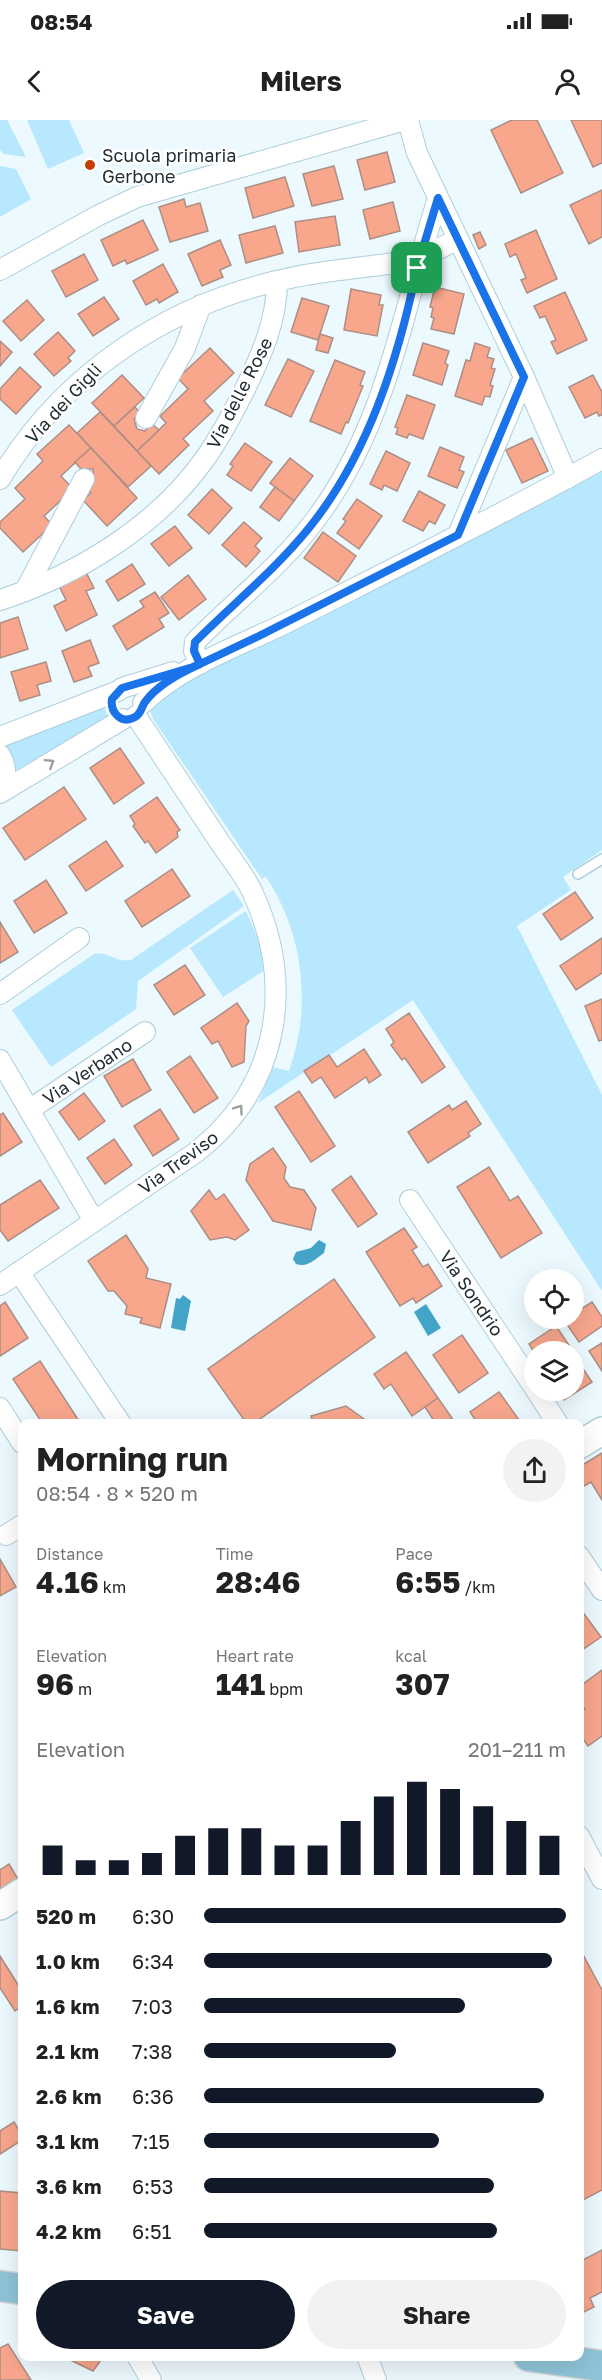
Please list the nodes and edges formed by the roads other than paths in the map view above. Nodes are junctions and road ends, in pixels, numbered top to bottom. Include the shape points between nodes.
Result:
1 (407, 120) edge
2 (438, 198) junction
3 (458, 239) junction
4 (419, 258) junction
5 (0, 270) edge
6 (276, 281) junction
7 (201, 305) junction
8 (524, 377) junction
9 (146, 418) dead end
10 (602, 459) edge
11 (568, 478) junction
12 (0, 479) edge
13 (84, 479) dead end
14 (458, 535) junction
15 (25, 591) junction
16 (0, 600) edge
17 (197, 665) junction
18 (120, 689) junction
19 (134, 713) junction
20 (0, 737) edge
21 (0, 755) edge
22 (0, 791) edge
23 (602, 859) edge
24 (578, 874) dead end
25 (79, 938) dead end
26 (0, 994) edge
27 (145, 1032) dead end
28 (3, 1073) edge
29 (29, 1110) junction
30 (410, 1200) dead end
31 (94, 1221) junction
32 (19, 1272) junction
33 (0, 1286) edge
34 (524, 1372) edge
35 (543, 1401) edge
36 (0, 1408) edge
37 (118, 1419) edge
38 (555, 1419) edge
39 (602, 1431) edge
40 (18, 1437) edge
41 (584, 1442) edge
42 (584, 1563) edge
43 (602, 1590) edge
44 (584, 1845) edge
45 (602, 1879) edge
46 (18, 1895) edge
47 (0, 1906) edge
48 (0, 2286) edge
49 (18, 2288) edge
50 (140, 2361) edge
51 (369, 2361) edge
52 (566, 2361) edge
53 (602, 2366) edge
54 (151, 2380) edge
55 (375, 2380) edge

1 - 2 street
1 - 5 street via 137,197
2 - 3 street
2 - 4 street
3 - 4 street, Via dei Gigli
3 - 8 street
4 - 6 street, Via dei Gigli
4 - 17 street via 396,352 358,452 308,529 195,642
6 - 7 street, Via dei Gigli
6 - 15 street, Via delle Rose via 274,315 264,348 222,432 194,474 130,533 75,567
7 - 9 street via 184,348
7 - 12 street, Via dei Gigli via 150,329 88,373 29,438
8 - 11 street
8 - 14 street
10 - 11 street
11 - 14 street
13 - 15 street
14 - 17 street
15 - 16 street, Via delle Rose
17 - 18 street
17 - 19 street via 158,690
18 - 19 street via 136,690
18 - 19 street via 112,699 112,708 117,716
18 - 20 street
22 -> 19 street
31 -> 19 street, Via Treviso via 195,1153 242,1106 263,1064 274,1025 277,993 269,944 251,890
21 - 22 street via 6,771
23 - 24 lane
25 - 26 street
27 - 29 street, Via Verbano
28 - 29 street, Via Verbano
29 - 31 street, Via Verbano
30 - 34 street, Via Sondrio
31 - 32 street, Via Treviso
32 - 33 street, Via Treviso
32 - 37 street
35 - 38 street, Via Sondrio
36 - 40 street
39 - 41 street
42 - 43 street
44 - 45 street
46 - 47 street
48 - 49 main road
50 - 54 street
51 - 55 street
52 - 53 main road

